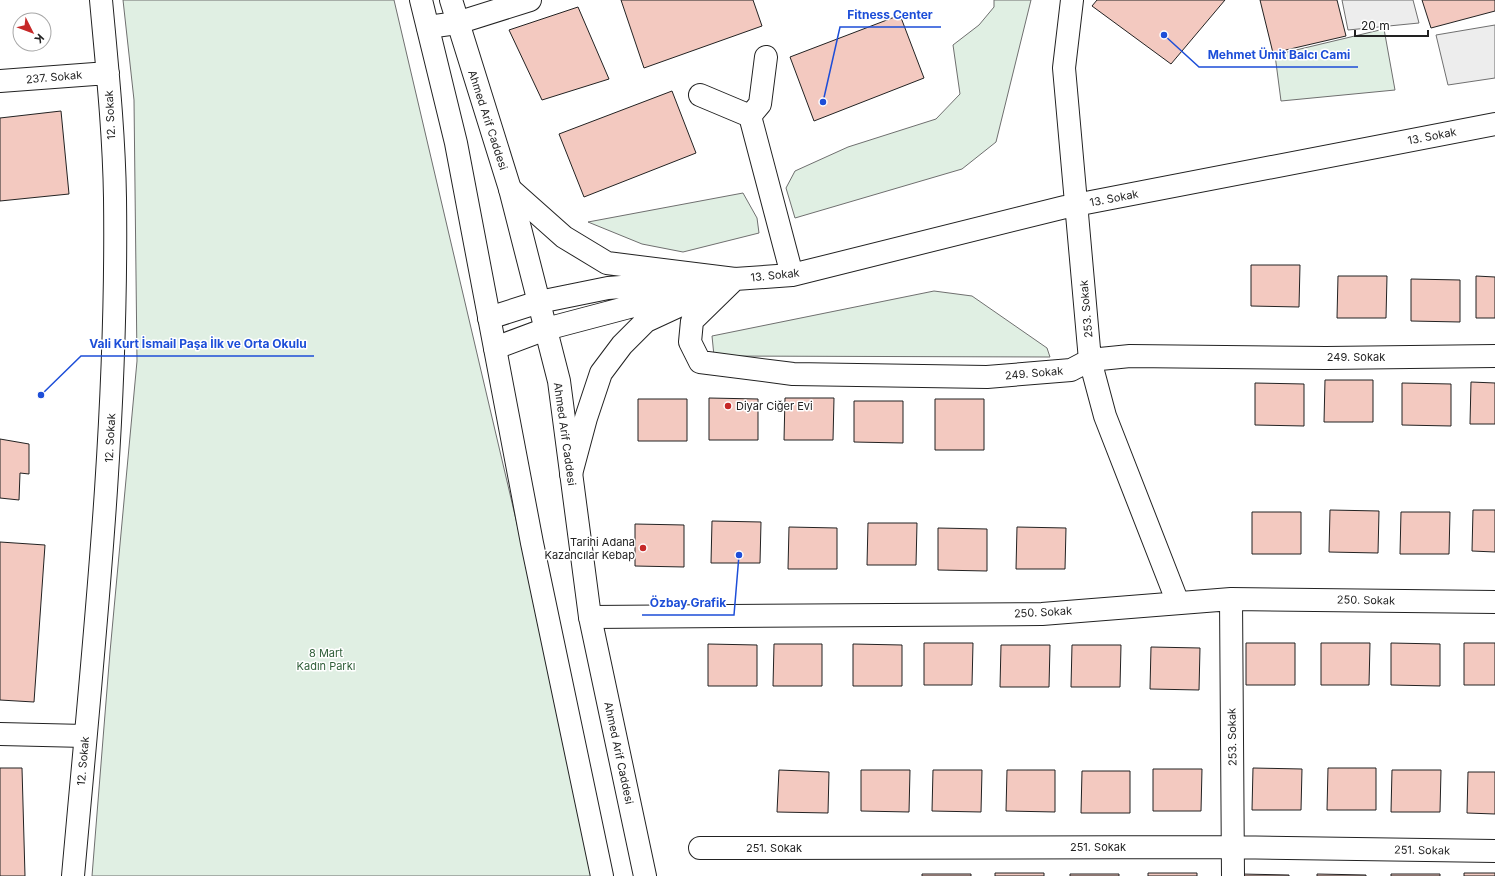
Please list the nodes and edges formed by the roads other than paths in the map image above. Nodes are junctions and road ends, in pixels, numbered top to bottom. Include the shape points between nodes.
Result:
1 (101, 0) edge
2 (421, 0) edge
3 (451, 0) edge
4 (530, 0) edge
5 (1072, 0) edge
6 (457, 23) junction
7 (428, 27) junction
8 (766, 57) dead end
9 (108, 73) junction
10 (0, 81) edge
11 (700, 95) dead end
12 (750, 116) junction
13 (1495, 124) edge
14 (510, 189) junction
15 (1076, 205) junction
16 (792, 275) junction
17 (734, 279) junction
18 (539, 302) junction
19 (489, 318) junction
20 (546, 329) junction
21 (495, 348) junction
22 (1495, 356) edge
23 (1090, 360) junction
24 (571, 474) junction
25 (1231, 599) junction
26 (1495, 602) edge
27 (1178, 603) junction
28 (590, 617) junction
29 (0, 734) edge
30 (85, 736) junction
31 (700, 848) dead end
32 (1234, 848) junction
33 (1495, 851) edge
34 (73, 876) edge
35 (602, 876) edge
36 (645, 876) edge
37 (1233, 876) edge

1 - 9 street, 12. Sokak
2 - 7 street
3 - 6 street, Ahmed Arif Caddesi
4 - 6 street
5 - 15 street, 253. Sokak via 1064,68
6 - 7 street
6 - 14 street, Ahmed Arif Caddesi
7 - 19 street via 456,143
8 - 12 street via 760,104
9 - 10 street, 237. Sokak
9 - 30 street, 12. Sokak via 115,197 113,380 105,518
11 - 12 street
12 - 16 street
13 - 15 street, 13. Sokak
14 - 17 street via 564,237 607,263
14 - 18 street, Ahmed Arif Caddesi
15 - 16 street, 13. Sokak
15 - 23 street, 253. Sokak
16 - 17 street, 13. Sokak
17 - 18 street via 608,288
17 - 20 street
17 - 23 street, 249. Sokak via 692,321 690,342 700,362 793,374 987,377 1071,370
17 - 24 street via 646,321 622,345 601,373
18 - 19 street
18 - 20 street, Ahmed Arif Caddesi
19 - 21 street
20 - 21 street
20 - 24 street, Ahmed Arif Caddesi via 559,381
21 - 35 street via 534,551
22 - 23 street, 249. Sokak via 1130,356
23 - 27 street, 253. Sokak via 1105,416
24 - 28 street, Ahmed Arif Caddesi
25 - 26 street, 250. Sokak
25 - 27 street, 250. Sokak
25 - 32 street, 253. Sokak
27 - 28 street, 250. Sokak via 1042,614
28 - 36 street, Ahmed Arif Caddesi
29 - 30 street
30 - 34 street, 12. Sokak
31 - 32 street, 251. Sokak
32 - 33 street, 251. Sokak
32 - 37 street, 253. Sokak

